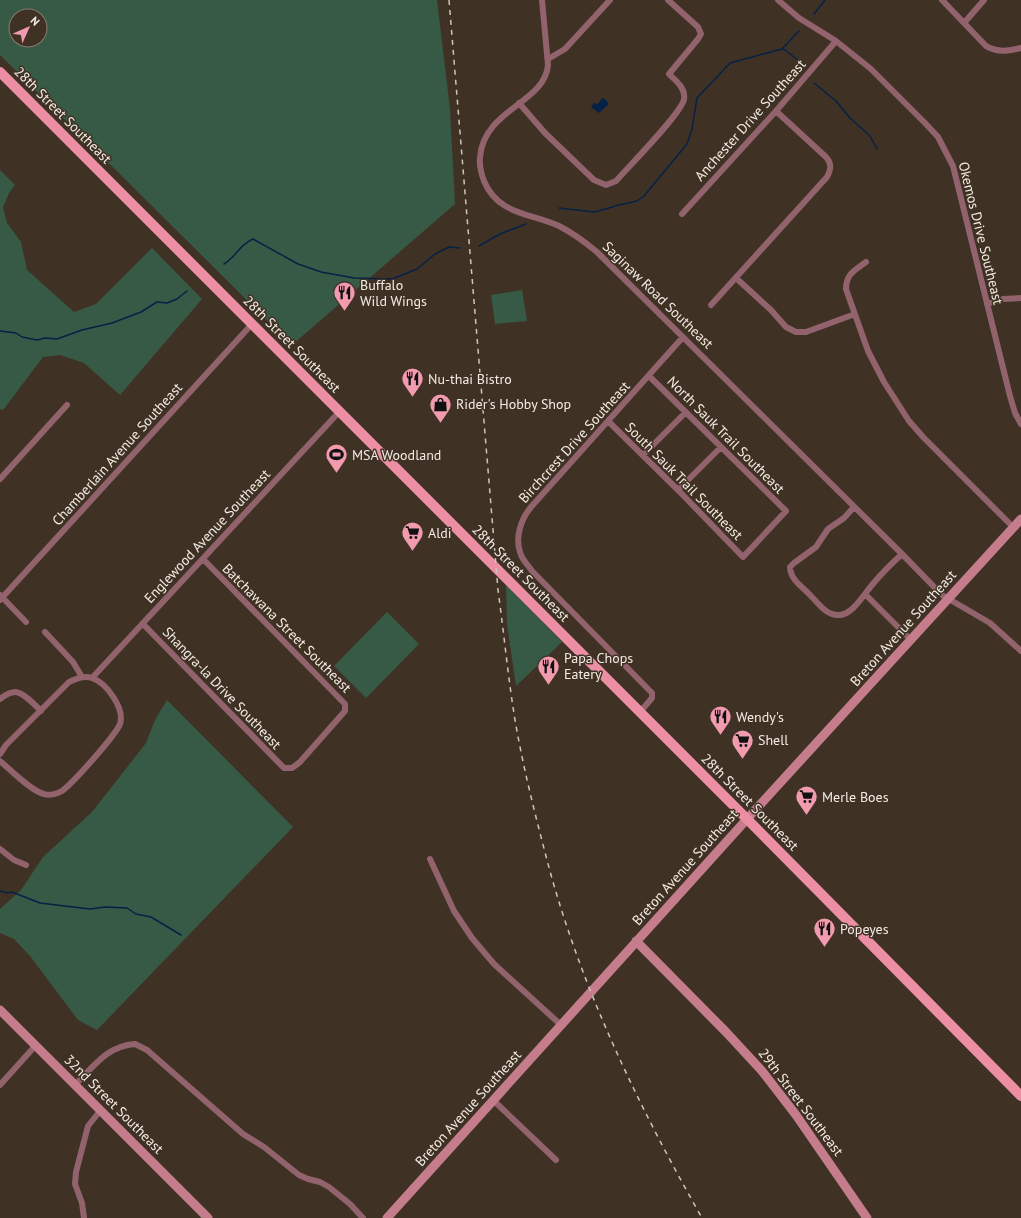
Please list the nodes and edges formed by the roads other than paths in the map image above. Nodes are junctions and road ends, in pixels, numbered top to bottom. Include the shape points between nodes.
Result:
1 (542, 0) edge
2 (610, 0) edge
3 (668, 0) edge
4 (778, 0) edge
5 (942, 0) edge
6 (984, 0) edge
7 (964, 23) junction
8 (836, 41) junction
9 (1021, 48) edge
10 (548, 59) junction
11 (0, 72) edge
12 (519, 103) junction
13 (776, 111) junction
14 (682, 214) dead end
15 (866, 262) dead end
16 (736, 278) junction
17 (1021, 298) edge
18 (987, 304) junction
19 (711, 306) dead end
20 (855, 314) junction
21 (252, 324) junction
22 (683, 337) junction
23 (649, 376) junction
24 (67, 405) dead end
25 (340, 410) junction
26 (686, 412) junction
27 (608, 421) junction
28 (1021, 424) edge
29 (721, 447) junction
30 (643, 455) junction
31 (0, 479) edge
32 (678, 490) junction
33 (854, 507) junction
34 (1021, 519) edge
35 (1014, 528) junction
36 (902, 554) junction
37 (743, 557) joint
38 (203, 559) junction
39 (866, 595) junction
40 (1, 597) edge
41 (948, 599) junction
42 (26, 622) dead end
43 (143, 624) junction
44 (45, 632) dead end
45 (911, 640) junction
46 (1021, 651) edge
47 (82, 677) junction
48 (92, 678) junction
49 (0, 699) edge
50 (41, 711) junction
51 (640, 712) junction
52 (0, 754) edge
53 (0, 761) edge
54 (284, 768) joint
55 (747, 819) junction
56 (0, 849) edge
57 (430, 859) dead end
58 (26, 865) dead end
59 (636, 942) junction
60 (0, 1010) edge
61 (561, 1025) junction
62 (36, 1045) junction
63 (0, 1085) edge
64 (75, 1085) junction
65 (1021, 1096) edge
66 (493, 1100) junction
67 (100, 1110) junction
68 (556, 1160) dead end
69 (84, 1218) edge
70 (208, 1218) edge
71 (363, 1218) edge
72 (387, 1218) edge
73 (867, 1218) edge

1 - 10 street, Saginaw Road Southeast
2 - 10 street via 565,49
3 - 12 street via 698,28 701,34 669,74 684,92 684,99 668,123 616,181 606,185 594,180 545,133
4 - 8 street, Okemos Drive Southeast via 798,18
5 - 7 street
6 - 7 street
7 - 9 street via 986,46 994,50
8 - 13 street, Anchester Drive Southeast
8 - 18 street, Okemos Drive Southeast via 870,69 938,137 953,166
10 - 12 street, Saginaw Road Southeast via 548,73 542,84
11 - 21 main road, 28th Street Southeast
12 - 22 street, Saginaw Road Southeast via 494,123 483,143 481,173 491,194 512,211 554,224 581,239
13 - 14 street, Anchester Drive Southeast
13 - 16 street via 826,157 830,162 830,171
15 - 20 street via 852,273 846,282
16 - 19 street
16 - 20 street via 786,327 796,332 806,332
17 - 18 street via 1003,299
18 - 28 street, Okemos Drive Southeast via 1010,396
20 - 35 street via 868,351 908,421
21 - 25 main road, 28th Street Southeast
21 - 40 street, Chamberlain Avenue Southeast
22 - 23 street, Birchcrest Drive Southeast
22 - 33 street, Saginaw Road Southeast
23 - 26 street, North Sauk Trail Southeast
23 - 27 street, Birchcrest Drive Southeast
24 - 31 street
25 - 38 street, Englewood Avenue Southeast
25 - 51 main road, 28th Street Southeast
26 - 29 street, North Sauk Trail Southeast
26 - 30 street
27 - 30 street, South Sauk Trail Southeast
27 - 51 street, Birchcrest Drive Southeast via 525,514 519,545 523,560 532,571 652,693 652,698
29 - 32 street
29 - 37 street, North Sauk Trail Southeast via 786,511
30 - 32 street, South Sauk Trail Southeast
32 - 37 street, South Sauk Trail Southeast
33 - 36 street, Saginaw Road Southeast
33 - 39 street via 828,529 816,547 790,567 790,572 811,596 833,615 840,616 849,611
34 - 35 main road, Breton Avenue Southeast
35 - 41 main road, Breton Avenue Southeast
36 - 39 street via 870,587
36 - 41 street, Saginaw Road Southeast via 940,594
38 - 43 street, Englewood Avenue Southeast
38 - 54 street, Batchawana Street Southeast via 346,704 342,715 300,762 292,768
39 - 45 street
40 - 42 street
41 - 45 main road, Breton Avenue Southeast
41 - 46 street, Saginaw Road Southeast via 986,620
43 - 48 street, Englewood Avenue Southeast
43 - 54 street, Shangra-la Drive Southeast
44 - 47 street via 73,662
45 - 55 main road, Breton Avenue Southeast
47 - 48 street
47 - 50 street via 69,682
48 - 53 street via 113,695 120,714 120,724 114,734 61,792 44,794 34,789
49 - 50 street via 16,692
50 - 52 street
51 - 55 main road, 28th Street Southeast
55 - 59 main road, Breton Avenue Southeast
55 - 65 main road, 28th Street Southeast
56 - 58 street via 14,860
57 - 61 street via 454,911 472,938 494,964
59 - 61 main road, Breton Avenue Southeast
59 - 73 main road, 29th Street Southeast via 762,1071 796,1115
60 - 62 main road, 32nd Street Southeast
61 - 66 main road, Breton Avenue Southeast
62 - 63 street
62 - 64 main road, 32nd Street Southeast
64 - 67 main road, 32nd Street Southeast
64 - 71 street via 102,1057 121,1046 135,1044 147,1050 243,1134 299,1174 329,1187
66 - 68 street
66 - 72 main road, Breton Avenue Southeast
67 - 69 street via 88,1126 76,1172 75,1184
67 - 70 main road, 32nd Street Southeast

